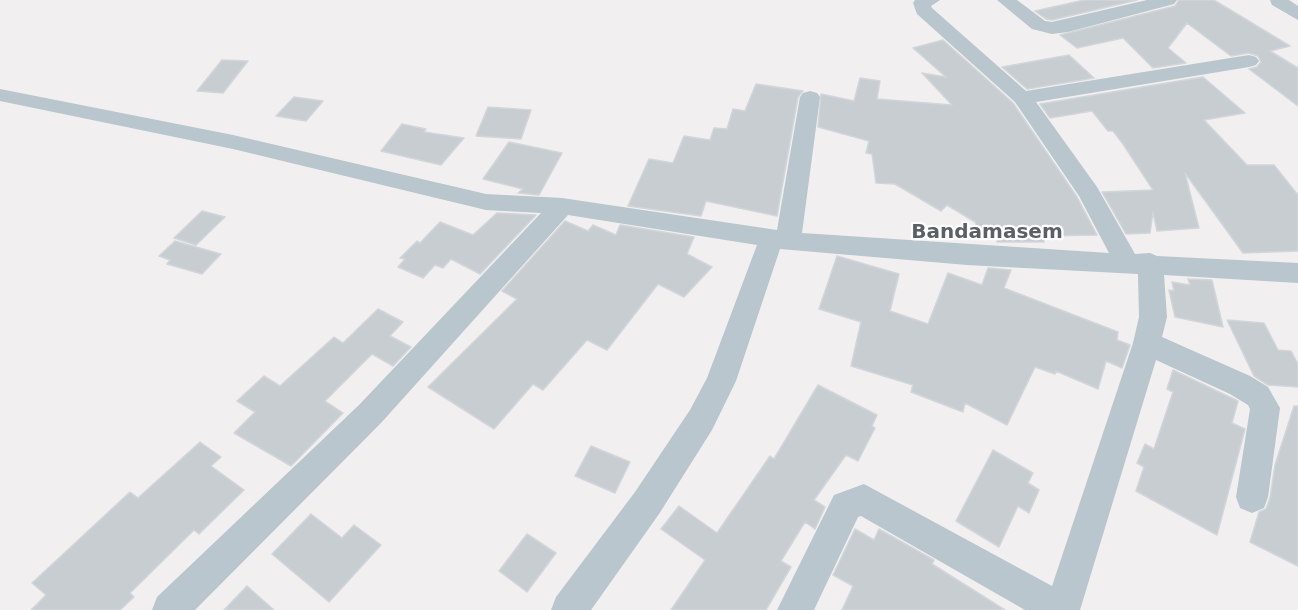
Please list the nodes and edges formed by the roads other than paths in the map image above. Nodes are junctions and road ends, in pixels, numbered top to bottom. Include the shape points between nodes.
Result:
1 (931, 0) edge
2 (1006, 0) edge
3 (1168, 0) edge
4 (1279, 0) edge
5 (1298, 14) edge
6 (1249, 61) dead end
7 (0, 95) edge
8 (810, 97) dead end
9 (1022, 99) junction
10 (562, 206) junction
11 (779, 240) junction
12 (1138, 263) junction
13 (1298, 273) edge
14 (1147, 343) junction
15 (1252, 497) dead end
16 (170, 610) edge
17 (569, 610) edge
18 (795, 610) edge
19 (1061, 610) edge

1 - 9 street via 922,3 923,10
2 - 3 street via 1039,25 1052,28
4 - 5 street
6 - 9 street
7 - 10 street via 233,142 486,202
8 - 11 street
9 - 12 street
10 - 11 street
10 - 16 street via 370,414
11 - 12 street
11 - 17 street via 721,381 700,420 647,503
12 - 13 street
12 - 14 street via 1153,317
14 - 15 street via 1258,396 1265,408
14 - 19 street
18 - 19 street via 846,506 864,500

